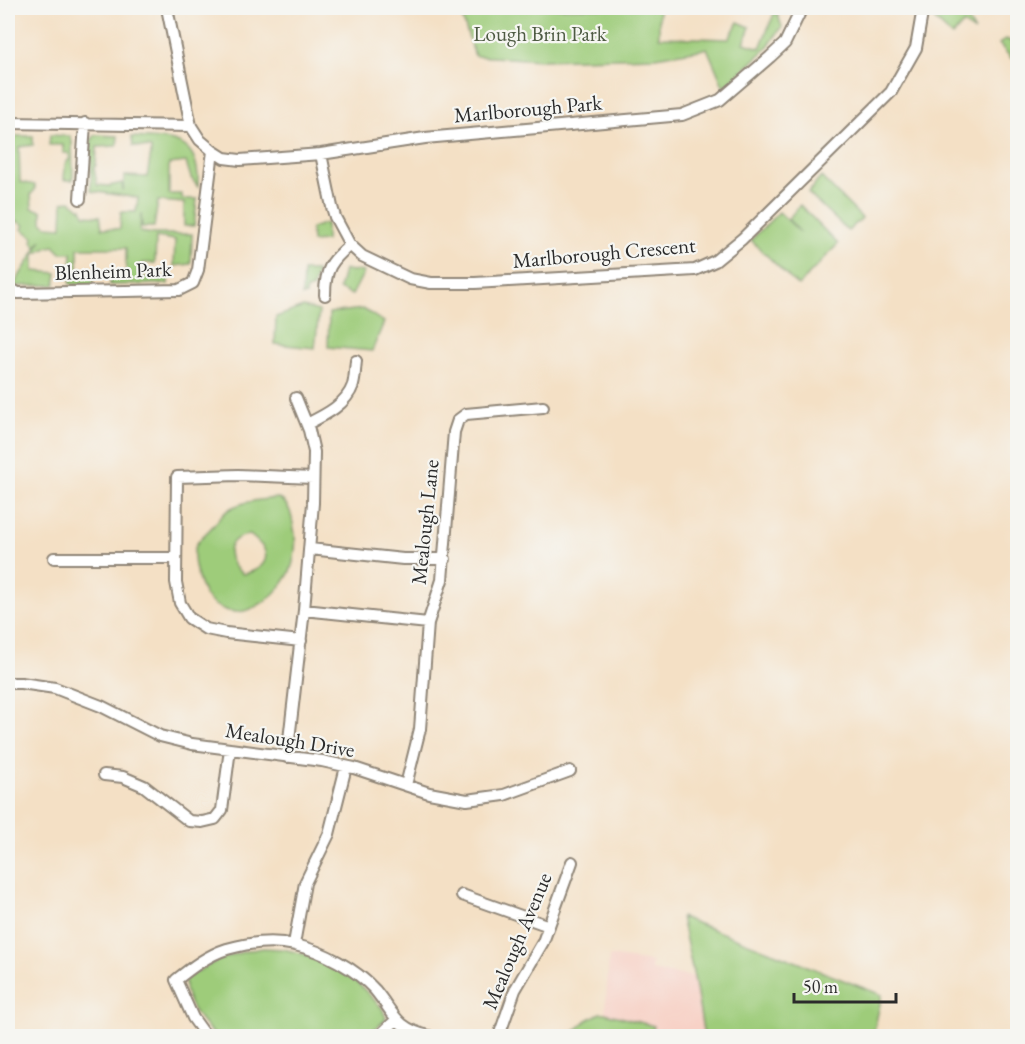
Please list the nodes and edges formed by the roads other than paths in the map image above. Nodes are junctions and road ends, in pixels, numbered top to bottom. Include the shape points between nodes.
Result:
1 (167, 8) edge
2 (922, 8) edge
3 (799, 9) edge
4 (8, 123) edge
5 (85, 123) junction
6 (191, 126) junction
7 (213, 151) junction
8 (321, 154) junction
9 (80, 199) dead end
10 (350, 244) junction
11 (8, 287) edge
12 (325, 295) dead end
13 (356, 361) dead end
14 (296, 398) dead end
15 (543, 407) dead end
16 (307, 424) junction
17 (313, 478) junction
18 (310, 549) junction
19 (54, 558) dead end
20 (176, 558) junction
21 (444, 559) junction
22 (304, 610) junction
23 (428, 623) junction
24 (301, 641) junction
25 (8, 683) edge
26 (230, 749) junction
27 (286, 757) junction
28 (346, 766) junction
29 (570, 771) dead end
30 (104, 775) dead end
31 (406, 785) junction
32 (572, 862) dead end
33 (462, 895) dead end
34 (549, 926) junction
35 (294, 944) junction
36 (396, 1020) junction
37 (206, 1036) edge
38 (379, 1036) edge
39 (429, 1036) edge
40 (499, 1036) edge

1 - 6 street
2 - 10 street, Marlborough Crescent via 916,48 891,92 742,239 716,261 695,270 431,283 410,279 362,256
3 - 8 street, Marlborough Park via 785,43 720,100 682,115 425,138
4 - 5 street
5 - 6 street
5 - 9 street
6 - 7 street
7 - 8 street, Marlborough Park via 224,158 240,160
7 - 11 street, Blenheim Park via 193,283 179,290 107,292 18,293
8 - 10 street, Marlborough Crescent via 335,217
10 - 12 street via 332,260
13 - 16 street via 346,397
14 - 16 street
15 - 21 street, Mealough Lane via 466,414 458,420
16 - 17 street via 314,452
17 - 18 street
17 - 20 street via 177,477
18 - 21 street via 403,559
18 - 22 street
19 - 20 street
20 - 24 street via 180,603 189,618 207,629 226,633
21 - 23 street, Mealough Lane via 442,580
22 - 23 street
22 - 24 street
23 - 31 street, Mealough Lane via 420,729
24 - 27 street
25 - 26 street, Mealough Drive via 55,688 160,736
26 - 27 street, Mealough Drive
26 - 30 street via 222,810 215,819 202,822 189,821 144,786 123,777
27 - 28 street, Mealough Drive
28 - 31 street, Mealough Drive
28 - 35 street via 329,834 305,883
29 - 31 street, Mealough Drive via 504,795 467,800
32 - 34 street, Mealough Avenue
33 - 34 street
34 - 40 street, Mealough Avenue via 515,990
35 - 36 street via 348,967 374,989
35 - 37 street via 262,943 225,950 196,964 176,980
36 - 38 street
36 - 39 street

